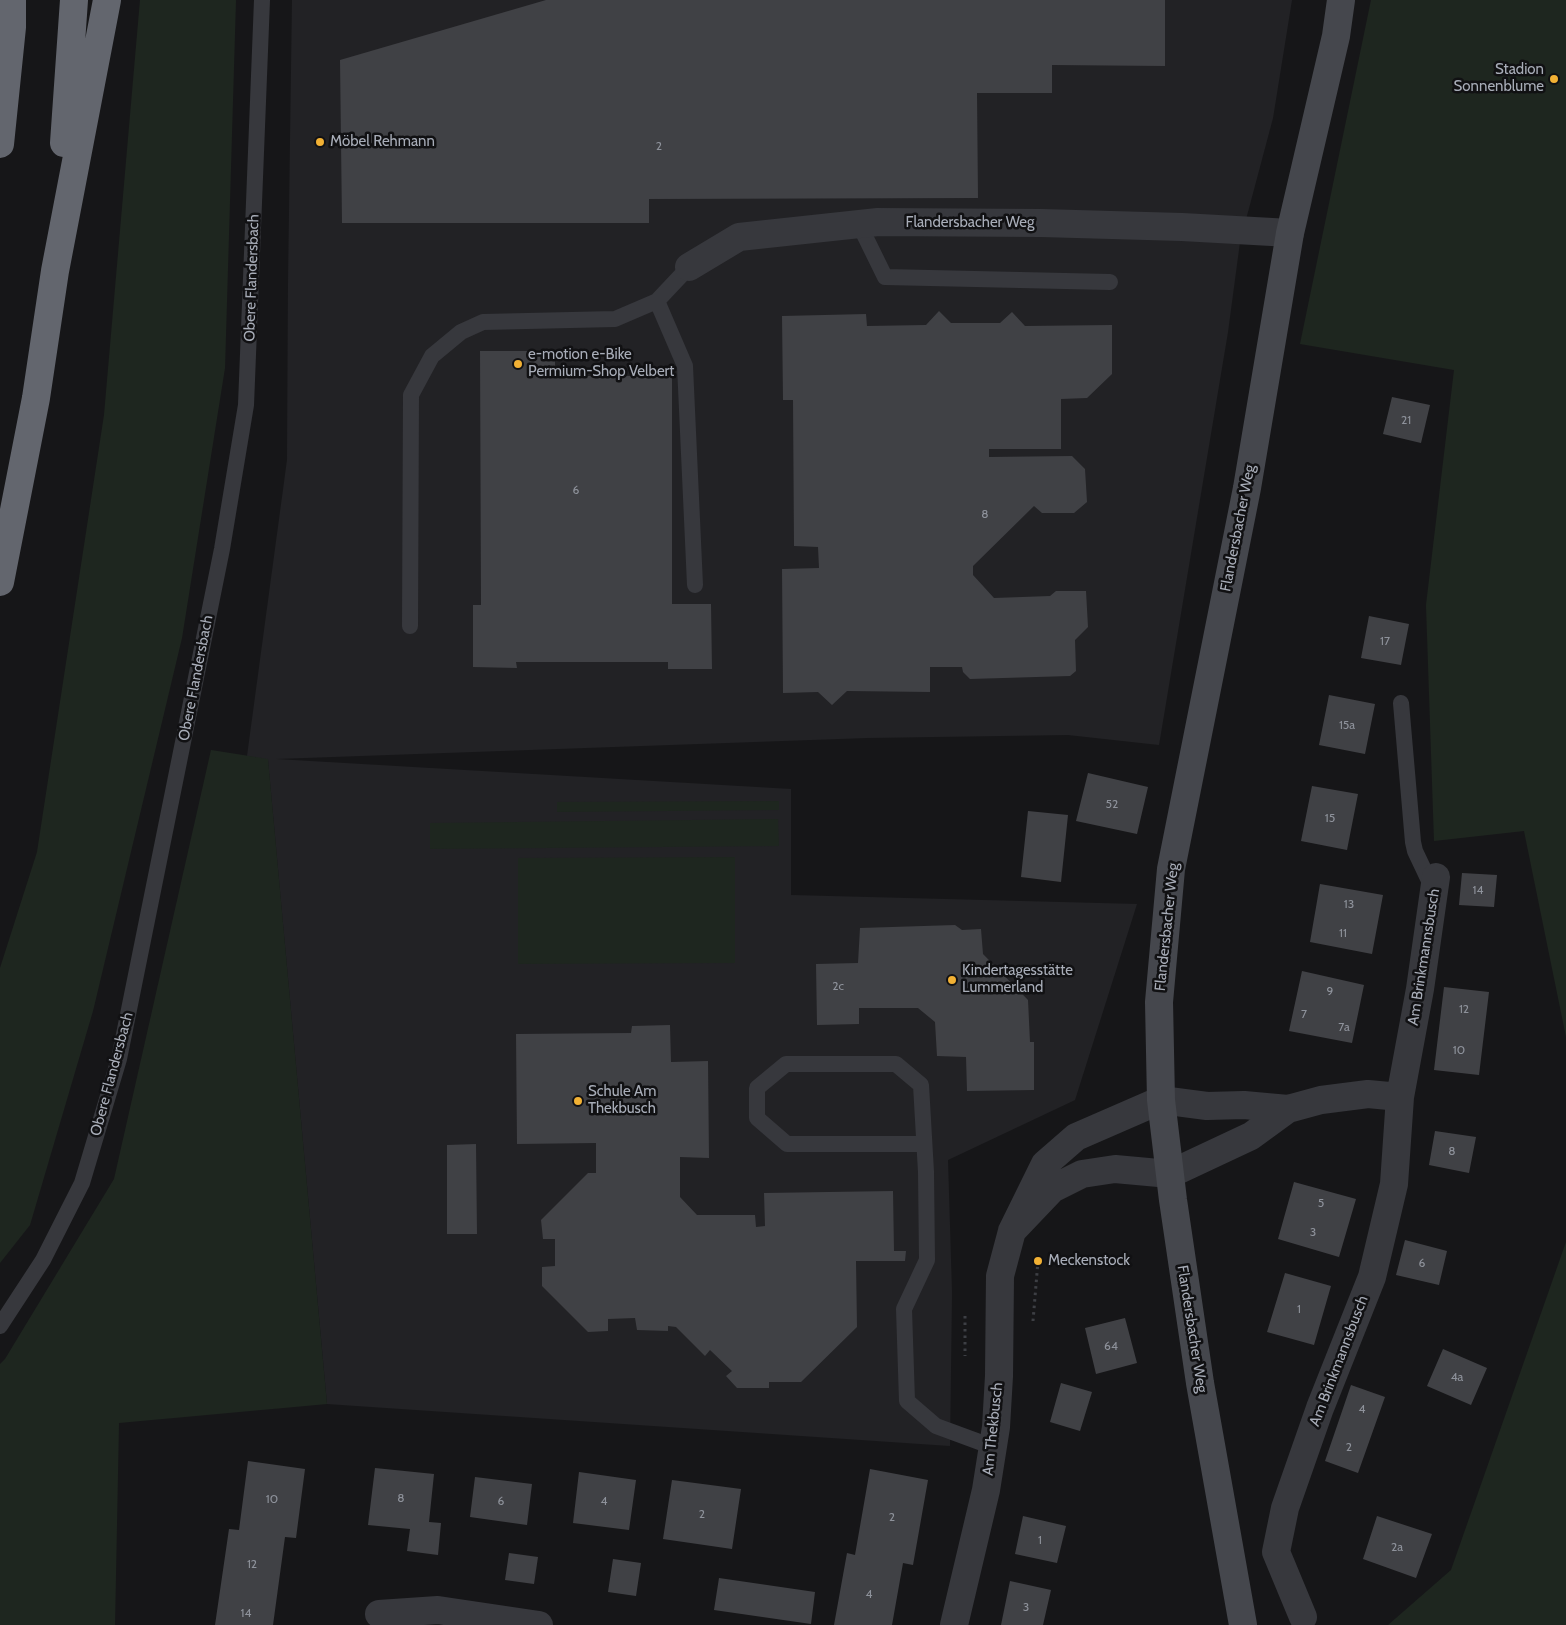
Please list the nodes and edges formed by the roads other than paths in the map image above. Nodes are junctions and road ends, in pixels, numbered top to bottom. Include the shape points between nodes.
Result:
1 (12, 0) edge
2 (74, 0) edge
3 (107, 0) edge
4 (262, 0) edge
5 (1342, 0) edge
6 (0, 144) edge
7 (859, 224) junction
8 (1290, 233) junction
9 (689, 266) joint
10 (55, 271) junction
11 (1110, 282) dead end
12 (657, 301) junction
13 (0, 582) edge
14 (695, 585) dead end
15 (410, 626) dead end
16 (1401, 703) dead end
17 (1435, 884) joint
18 (1400, 1096) junction
19 (1161, 1100) junction
20 (1288, 1109) junction
21 (924, 1144) junction
22 (1170, 1174) junction
23 (1012, 1231) junction
24 (0, 1326) edge
25 (993, 1447) junction
26 (379, 1614) dead end
27 (1303, 1617) dead end
28 (539, 1625) edge
29 (954, 1625) edge
30 (1243, 1625) edge

1 - 6 highway
2 - 10 highway
3 - 10 highway
4 - 24 lane, Obere Flandersbach via 246,406 220,559 118,1059 82,1183 43,1260
5 - 8 main road, Flandersbacher Weg
7 - 8 street, Flandersbacher Weg via 1041,223
7 - 9 street, Flandersbacher Weg via 739,237
7 - 11 lane via 885,277
8 - 19 main road, Flandersbacher Weg via 1247,488 1171,869 1159,1002
9 - 12 lane
10 - 13 highway via 36,398
12 - 14 lane via 685,366
12 - 15 lane via 615,319 483,322 461,332 432,356 411,395
16 - 17 lane via 1413,842
17 - 18 street, Am Brinkmannsbusch
18 - 20 street via 1368,1094 1321,1100
18 - 27 street, Am Brinkmannsbusch via 1394,1184 1372,1277 1291,1490 1276,1552
19 - 20 street via 1207,1106
19 - 22 main road, Flandersbacher Weg
19 - 23 street, Am Thekbusch via 1076,1138 1045,1164
20 - 22 street via 1251,1136
21 - 21 lane via 921,1085 896,1064 786,1064 757,1088 757,1118 787,1144
21 - 25 lane via 927,1260 904,1309 906,1401 936,1426
22 - 23 street, Am Thekbusch via 1115,1169 1082,1174 1052,1189
22 - 30 main road, Flandersbacher Weg via 1200,1383
23 - 25 street, Am Thekbusch via 1000,1276 1000,1376
25 - 29 street, Am Thekbusch
26 - 28 street via 438,1610

